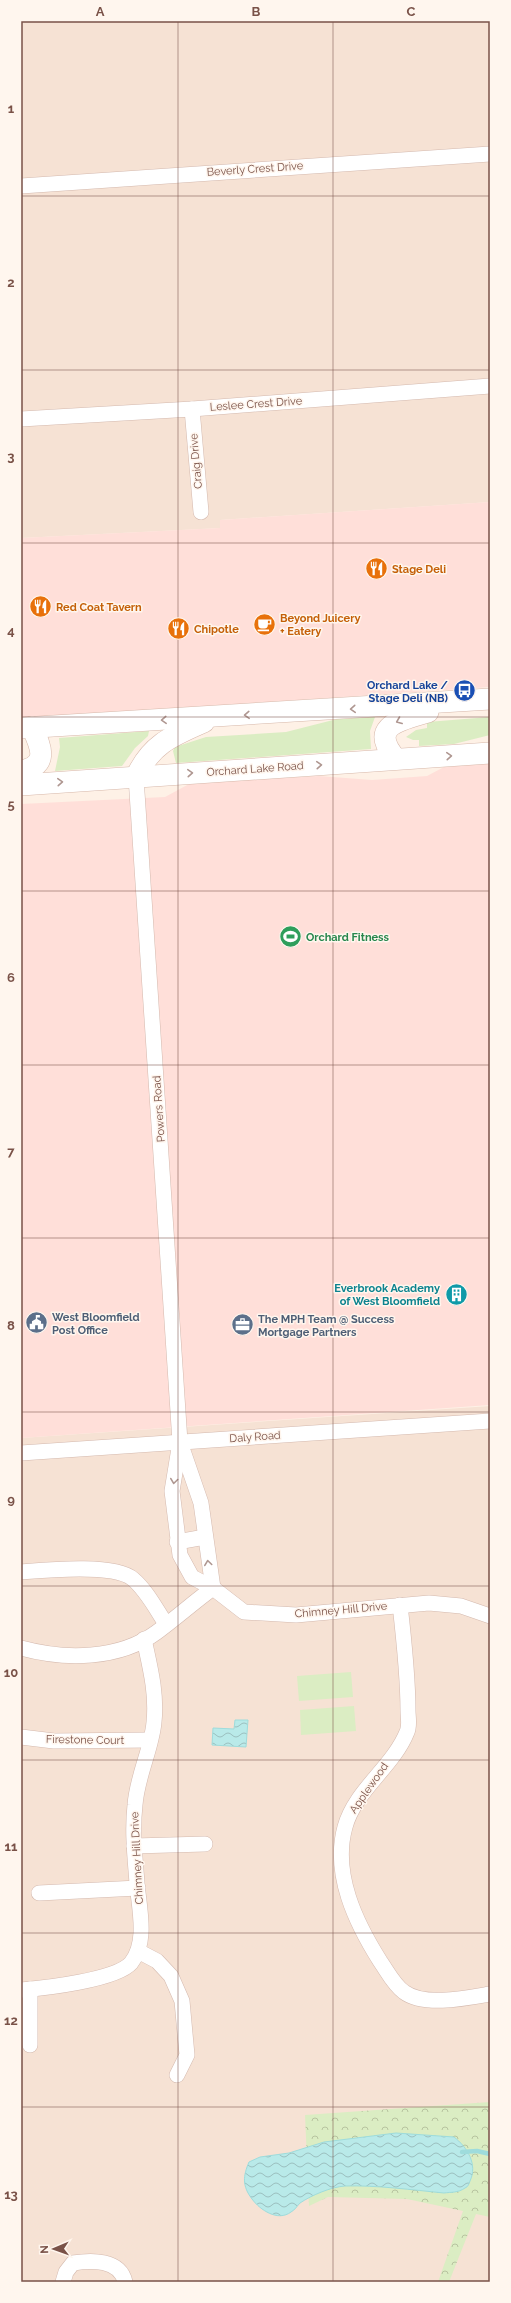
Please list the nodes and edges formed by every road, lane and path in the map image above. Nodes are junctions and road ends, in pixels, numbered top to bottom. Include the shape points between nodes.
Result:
1 (490, 154) edge
2 (21, 186) edge
3 (490, 386) edge
4 (192, 409) junction
5 (21, 419) edge
6 (200, 512) dead end
7 (490, 699) edge
8 (463, 701) junction
9 (217, 717) junction
10 (26, 728) edge
11 (490, 753) edge
12 (396, 759) junction
13 (21, 771) edge
14 (136, 777) junction
15 (21, 784) edge
16 (490, 1421) edge
17 (180, 1442) junction
18 (21, 1453) edge
19 (205, 1537) junction
20 (177, 1542) junction
21 (21, 1572) edge
22 (213, 1588) junction
23 (400, 1605) junction
24 (490, 1616) edge
25 (166, 1624) junction
26 (144, 1639) junction
27 (21, 1648) edge
28 (21, 1737) edge
29 (150, 1740) junction
30 (205, 1844) dead end
31 (134, 1846) junction
32 (138, 1888) junction
33 (39, 1893) dead end
34 (138, 1951) junction
35 (25, 1990) edge
36 (490, 1994) edge
37 (30, 2045) dead end
38 (177, 2075) dead end
39 (64, 2282) edge
40 (125, 2282) edge

1 - 2 street, Beverly Crest Drive
3 - 4 street, Leslee Crest Drive
4 - 5 street, Leslee Crest Drive
4 - 6 street, Craig Drive
7 - 8 main road
8 -> 9 main road
8 -> 12 main road via 396,721 386,734 385,741 388,750
9 -> 10 main road
9 - 14 main road via 159,744 144,759
10 - 13 main road via 40,745 41,756 38,763 30,769
12 -> 11 main road, Orchard Lake Road
14 -> 12 main road, Orchard Lake Road
15 -> 14 main road, Orchard Lake Road
14 - 17 street, Powers Road
16 - 17 street, Daly Road
17 - 18 street, Daly Road
17 - 19 street via 201,1503
17 -> 20 street, Chimney Hill Drive via 172,1491
19 - 20 street
22 -> 19 street
20 - 22 street, Chimney Hill Drive via 180,1555 192,1577
21 - 25 street via 88,1569 132,1578
22 - 23 street, Chimney Hill Drive via 244,1612 296,1615
22 - 25 street
23 - 24 street, Chimney Hill Drive via 429,1603 461,1606
23 - 36 street, Applewood via 408,1692 408,1731 386,1766 353,1807 345,1828 342,1849 344,1877 351,1906 367,1940 388,1974 404,1992 427,2000
25 - 26 street
26 - 27 street via 125,1648 88,1656 43,1654
26 - 29 street, Chimney Hill Drive via 155,1688 154,1724
28 - 29 street, Firestone Court via 54,1741
29 - 31 street, Chimney Hill Drive via 138,1783
30 - 31 street
31 - 32 street, Chimney Hill Drive
32 - 33 street
32 - 34 street, Chimney Hill Drive via 141,1929
34 - 35 street, Chimney Hill Drive via 131,1963 118,1973
34 - 38 street via 157,1961 171,1976 182,2001 186,2055
35 - 37 street
39 - 40 street via 66,2272 73,2263 88,2261 106,2263 119,2270

